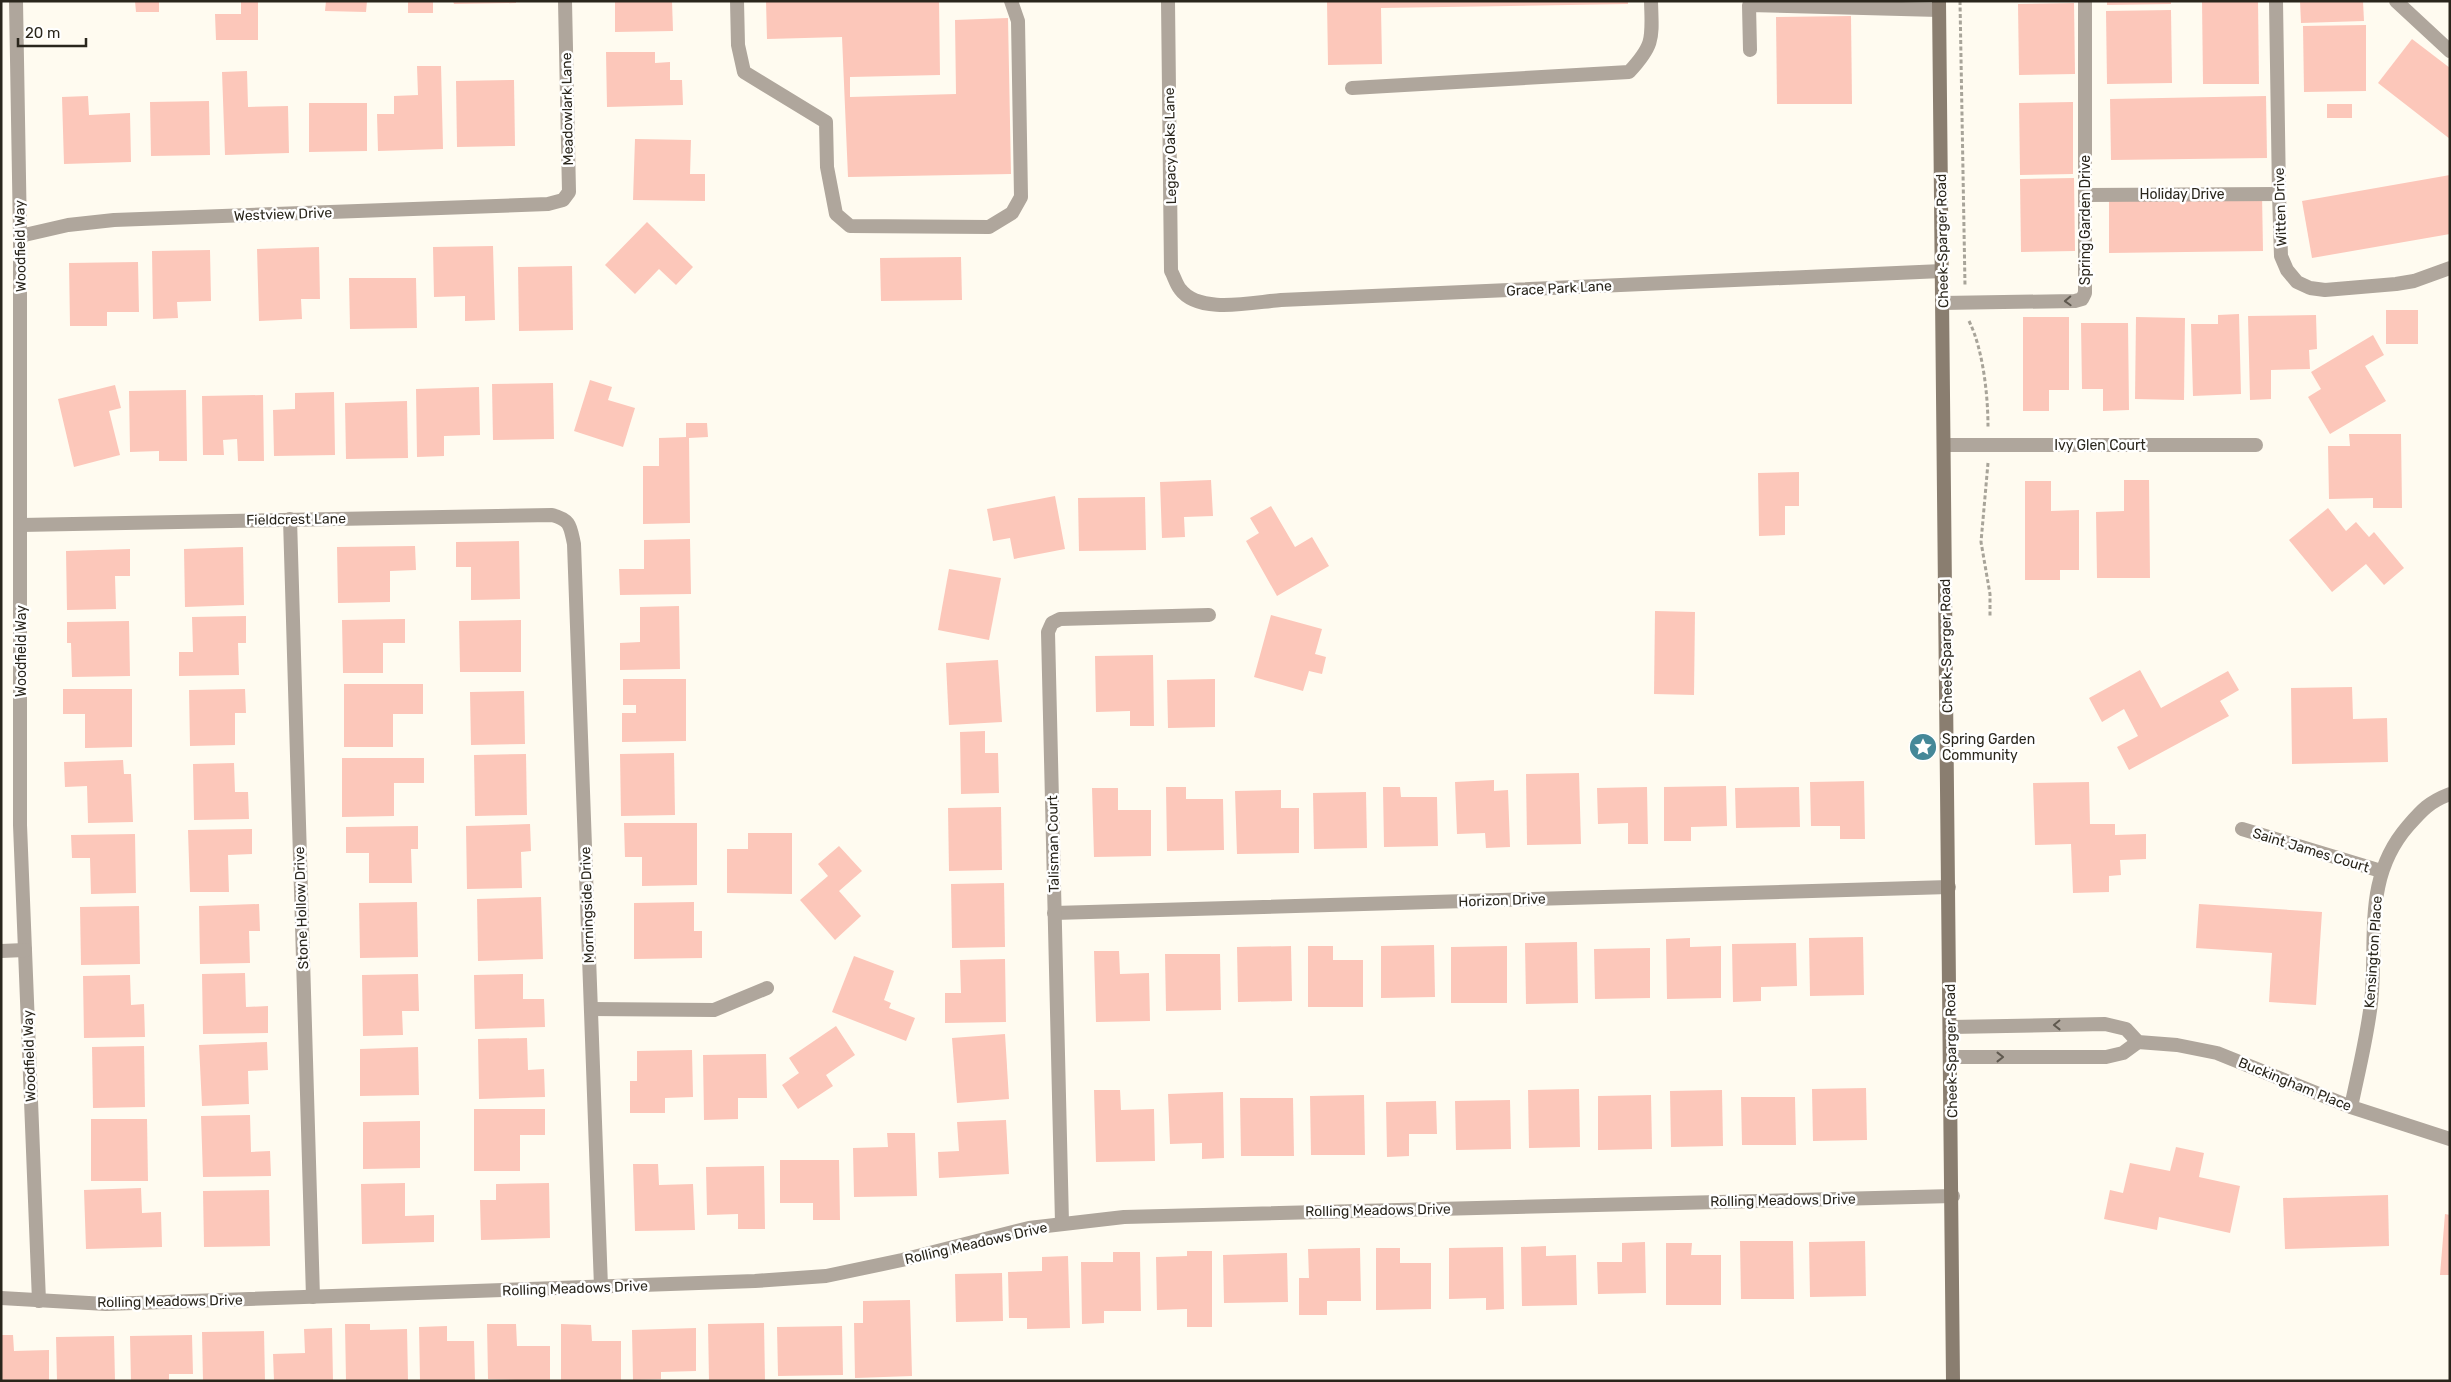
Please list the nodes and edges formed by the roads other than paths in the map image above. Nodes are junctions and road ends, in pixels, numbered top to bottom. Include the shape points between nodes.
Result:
1 (16, 1) edge
2 (565, 1) edge
3 (738, 1) edge
4 (1011, 1) edge
5 (1168, 1) edge
6 (1651, 1) edge
7 (2085, 1) edge
8 (2276, 1) edge
9 (2396, 1) edge
10 (1939, 6) edge
11 (1750, 50) dead end
12 (2450, 51) edge
13 (1352, 88) dead end
14 (2279, 194) junction
15 (2086, 195) junction
16 (548, 204) joint
17 (20, 236) junction
18 (2450, 268) edge
19 (1942, 271) junction
20 (1180, 289) joint
21 (1942, 303) junction
22 (1944, 445) junction
23 (2256, 445) dead end
24 (290, 519) junction
25 (569, 523) joint
26 (21, 525) junction
27 (1209, 615) dead end
28 (2450, 794) edge
29 (2242, 829) dead end
30 (2381, 872) junction
31 (1949, 887) junction
32 (1054, 914) junction
33 (25, 950) junction
34 (1, 951) edge
35 (766, 988) dead end
36 (591, 1009) junction
37 (1951, 1027) junction
38 (2138, 1042) junction
39 (1951, 1057) junction
40 (2351, 1107) junction
41 (2450, 1138) edge
42 (1953, 1196) junction
43 (1062, 1223) junction
44 (601, 1287) junction
45 (313, 1297) junction
46 (1, 1298) edge
47 (39, 1301) junction
48 (1953, 1381) edge

1 - 17 street, Woodfield Way
2 - 16 street, Meadowlark Lane via 569,192 562,200
3 - 4 street via 738,45 744,72 826,122 827,168 836,214 850,226 988,227 1012,214 1021,197 1018,21
5 - 20 street, Legacy Oaks Lane via 1170,253 1171,271
6 - 13 street via 1652,38 1645,55 1629,72
7 - 15 street, Spring Garden Drive
8 - 14 street, Witten Drive
9 - 12 street
10 - 11 street via 1749,5
10 - 19 main road, Cheek-Sparger Road
14 - 15 street, Holiday Drive
14 - 18 street, Witten Drive via 2281,256 2297,282 2310,288 2325,290 2396,284
15 -> 21 street, Spring Garden Drive via 2086,285 2082,299
16 - 17 street, Westview Drive via 114,220 68,225
17 - 26 street, Woodfield Way
19 - 20 street, Grace Park Lane via 1216,305 1194,300
19 - 21 main road, Cheek-Sparger Road
21 - 22 main road, Cheek-Sparger Road
22 - 23 street, Ivy Glen Court
22 - 31 main road, Cheek-Sparger Road
24 - 25 street, Fieldcrest Lane via 552,515
24 - 26 street, Fieldcrest Lane
24 - 45 street, Stone Hollow Drive
25 - 36 street, Morningside Drive via 574,544
26 - 33 street, Woodfield Way via 20,825
27 - 32 street, Talisman Court via 1060,619 1052,623 1048,632
28 - 30 street, Kensington Place via 2426,805 2400,836
29 - 30 street, Saint James Court
30 - 40 street, Kensington Place via 2374,906 2371,1003
31 - 32 street, Horizon Drive
31 - 37 main road, Cheek-Sparger Road
32 - 43 street, Talisman Court
33 - 34 street
33 - 47 street, Woodfield Way
35 - 36 street via 714,1010
36 - 44 street, Morningside Drive
38 -> 37 street via 2126,1029 2106,1024
37 - 39 main road, Cheek-Sparger Road
39 -> 38 street via 2104,1057 2123,1052
38 - 40 street, Buckingham Place via 2218,1053
39 - 42 main road, Cheek-Sparger Road
40 - 41 street, Buckingham Place
42 - 43 street, Rolling Meadows Drive via 1124,1217
42 - 48 main road, Cheek-Sparger Road
43 - 44 street, Rolling Meadows Drive via 826,1276
44 - 45 street, Rolling Meadows Drive
45 - 47 street, Rolling Meadows Drive via 106,1304
46 - 47 street, Rolling Meadows Drive

